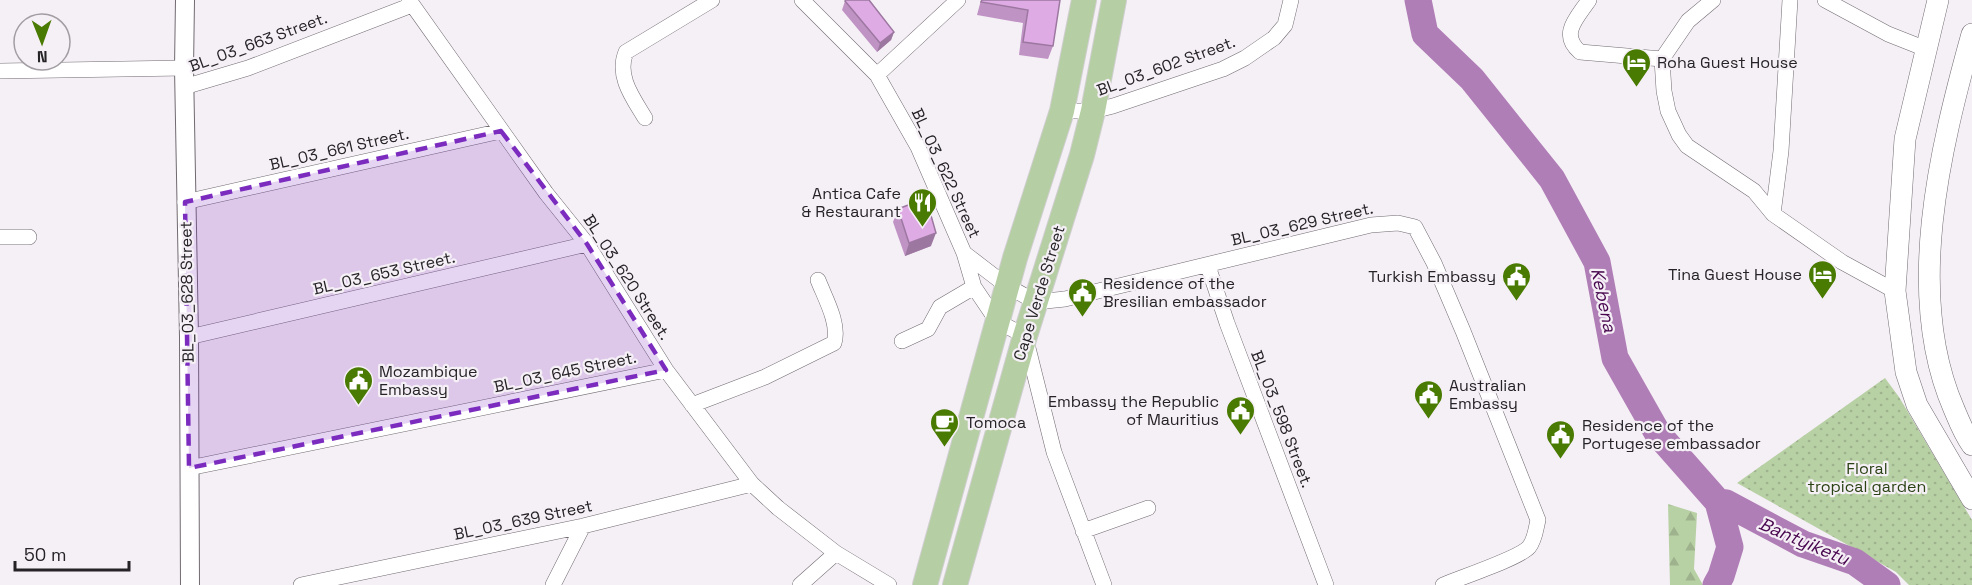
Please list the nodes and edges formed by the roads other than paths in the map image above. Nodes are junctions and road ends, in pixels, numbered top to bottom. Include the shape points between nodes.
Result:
1 (185, 0) edge
2 (712, 0) edge
3 (802, 0) edge
4 (958, 0) edge
5 (1084, 0) edge
6 (1114, 0) edge
7 (1291, 0) edge
8 (1589, 0) edge
9 (1713, 0) edge
10 (1790, 0) edge
11 (1826, 0) edge
12 (1938, 0) edge
13 (411, 2) edge
14 (1972, 34) edge
15 (1926, 49) junction
16 (1662, 59) junction
17 (184, 68) junction
18 (0, 71) edge
19 (877, 75) junction
20 (184, 87) junction
21 (1964, 93) edge
22 (1062, 111) junction
23 (1093, 111) junction
24 (645, 118) dead end
25 (501, 130) junction
26 (185, 202) junction
27 (1773, 214) junction
28 (0, 237) edge
29 (29, 237) dead end
30 (587, 244) junction
31 (964, 253) junction
32 (1208, 266) junction
33 (818, 280) dead end
34 (1007, 286) junction
35 (974, 287) junction
36 (1895, 291) junction
37 (1036, 302) junction
38 (997, 321) junction
39 (1025, 336) junction
40 (189, 337) junction
41 (902, 341) dead end
42 (666, 370) junction
43 (692, 405) junction
44 (1972, 445) edge
45 (189, 468) junction
46 (752, 484) junction
47 (1972, 499) edge
48 (1148, 508) dead end
49 (583, 526) junction
50 (1083, 531) junction
51 (836, 553) junction
52 (309, 584) edge
53 (190, 585) edge
54 (553, 585) edge
55 (800, 585) edge
56 (889, 585) edge
57 (925, 585) edge
58 (955, 585) edge
59 (1104, 585) edge
60 (1326, 585) edge
61 (1443, 585) edge

1 - 17 street, BL_03_628 Street
2 - 24 street via 626,52 625,82
3 - 19 street, BL_03_622 Street
4 - 19 street
5 - 22 main road, Cape Verde Street
6 - 23 main road, Cape Verde Street
7 - 23 street, BL_03_602 Street. via 1285,25 1275,38 1245,58
8 - 16 street via 1572,26 1572,46 1580,52
9 - 16 street via 1688,21
10 - 27 street
11 - 15 street via 1888,34
12 - 15 main road
13 - 20 street, BL_03_663 Street. via 248,68
13 - 25 street, BL_03_620 Street.
14 - 21 main road
15 - 36 main road via 1905,139
16 - 27 street via 1668,111 1679,135 1687,146 1754,191
17 - 18 street
17 - 20 street, BL_03_628 Street
19 - 31 street, BL_03_622 Street via 918,147
20 - 26 street, BL_03_628 Street
21 - 44 main road via 1941,160 1932,215 1929,309 1937,364
22 - 23 street, BL_03_602 Street.
22 - 34 main road, Cape Verde Street
23 - 37 main road, Cape Verde Street
25 - 26 street, BL_03_661 Street.
25 - 30 street, BL_03_620 Street.
26 - 40 street, BL_03_628 Street
27 - 36 street via 1842,262
28 - 29 street
30 - 40 street, BL_03_653 Street.
30 - 42 street, BL_03_620 Street.
31 - 34 street
31 - 35 street, BL_03_622 Street
32 - 37 street, BL_03_629 Street. via 1065,299
32 - 60 street, BL_03_598 Street.
32 - 61 street, BL_03_629 Street. via 1371,225 1398,223 1415,227 1463,332 1538,520 1529,547 1518,555
33 - 43 street via 834,324 834,343 765,377
34 - 37 street
34 - 38 main road, Cape Verde Street
35 - 38 street, BL_03_622 Street
35 - 41 street via 940,307 928,329
36 - 47 main road via 1906,372 1917,405
37 - 39 main road, Cape Verde Street
38 - 39 street
38 - 57 main road, Cape Verde Street
39 - 50 street via 1054,452
39 - 58 main road, Cape Verde Street
40 - 45 street, BL_03_628 Street
42 - 43 street, BL_03_620 Street.
42 - 45 street, BL_03_645 Street.
43 - 46 street, BL_03_620 Street.
45 - 53 street, BL_03_628 Street
46 - 49 street, BL_03_639 Street
46 - 51 street, BL_03_620 Street.
48 - 50 street
49 - 52 street, BL_03_639 Street
49 - 54 street
50 - 59 street
51 - 55 street
51 - 56 street, BL_03_620 Street.

